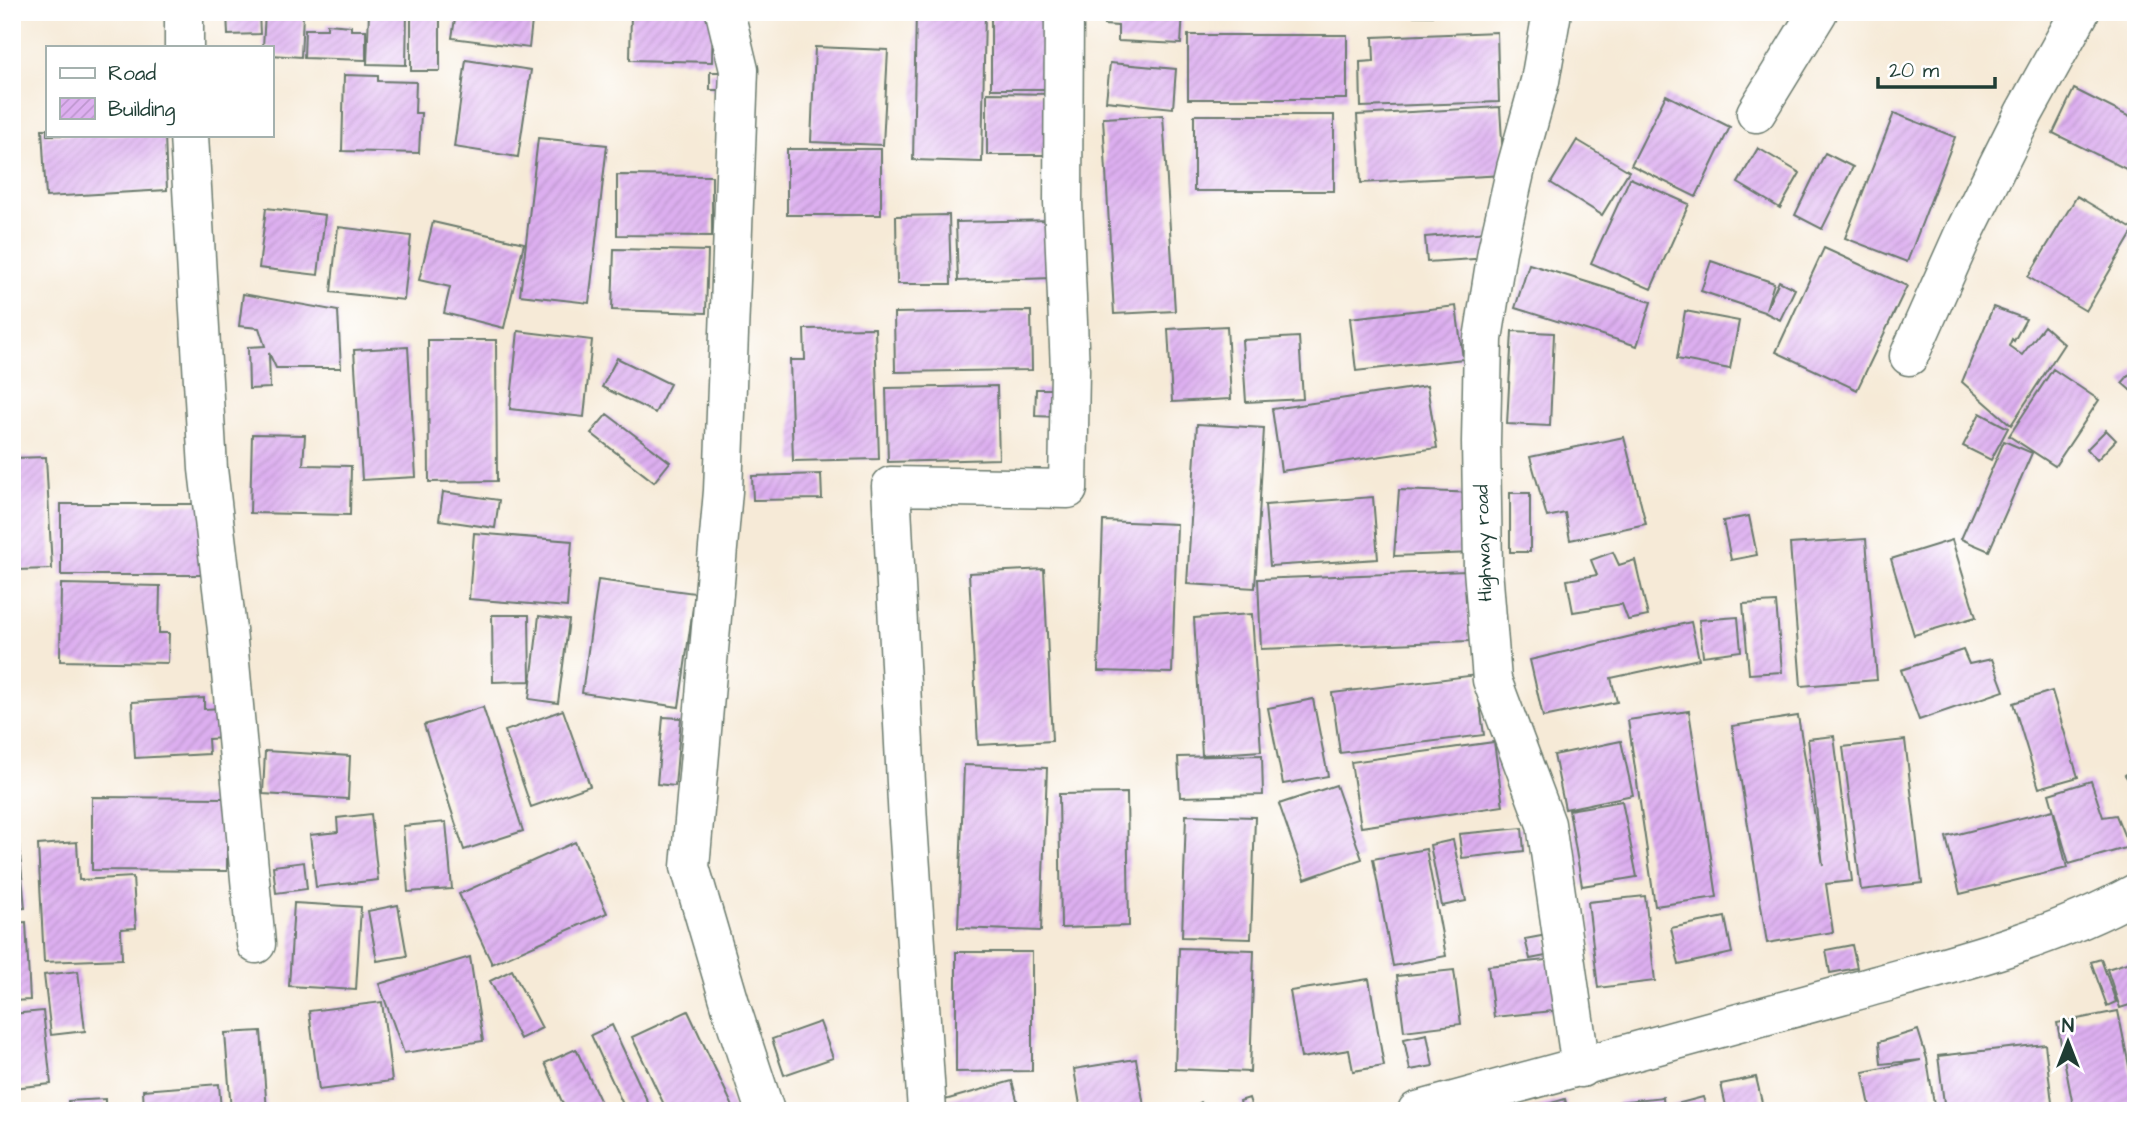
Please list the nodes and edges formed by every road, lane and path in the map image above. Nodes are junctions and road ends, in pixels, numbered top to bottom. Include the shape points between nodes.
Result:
1 (184, 12) edge
2 (724, 12) edge
3 (1064, 12) edge
4 (1552, 12) edge
5 (1818, 12) edge
6 (2080, 12) edge
7 (184, 46) edge
8 (1756, 113) dead end
9 (189, 136) edge
10 (1909, 356) dead end
11 (2136, 893) edge
12 (256, 944) dead end
13 (1581, 1068) junction
14 (765, 1111) edge
15 (927, 1111) edge
16 (1417, 1111) edge

1 - 7 street
2 - 14 street via 739,70 723,491 690,867
3 - 15 street via 1068,489 891,486
4 - 13 street, Highway road via 1497,251 1483,339 1483,569 1492,680 1546,824
5 - 8 street
6 - 10 street via 2018,125
9 - 12 street via 208,469
11 - 13 street via 1994,951
13 - 16 street

